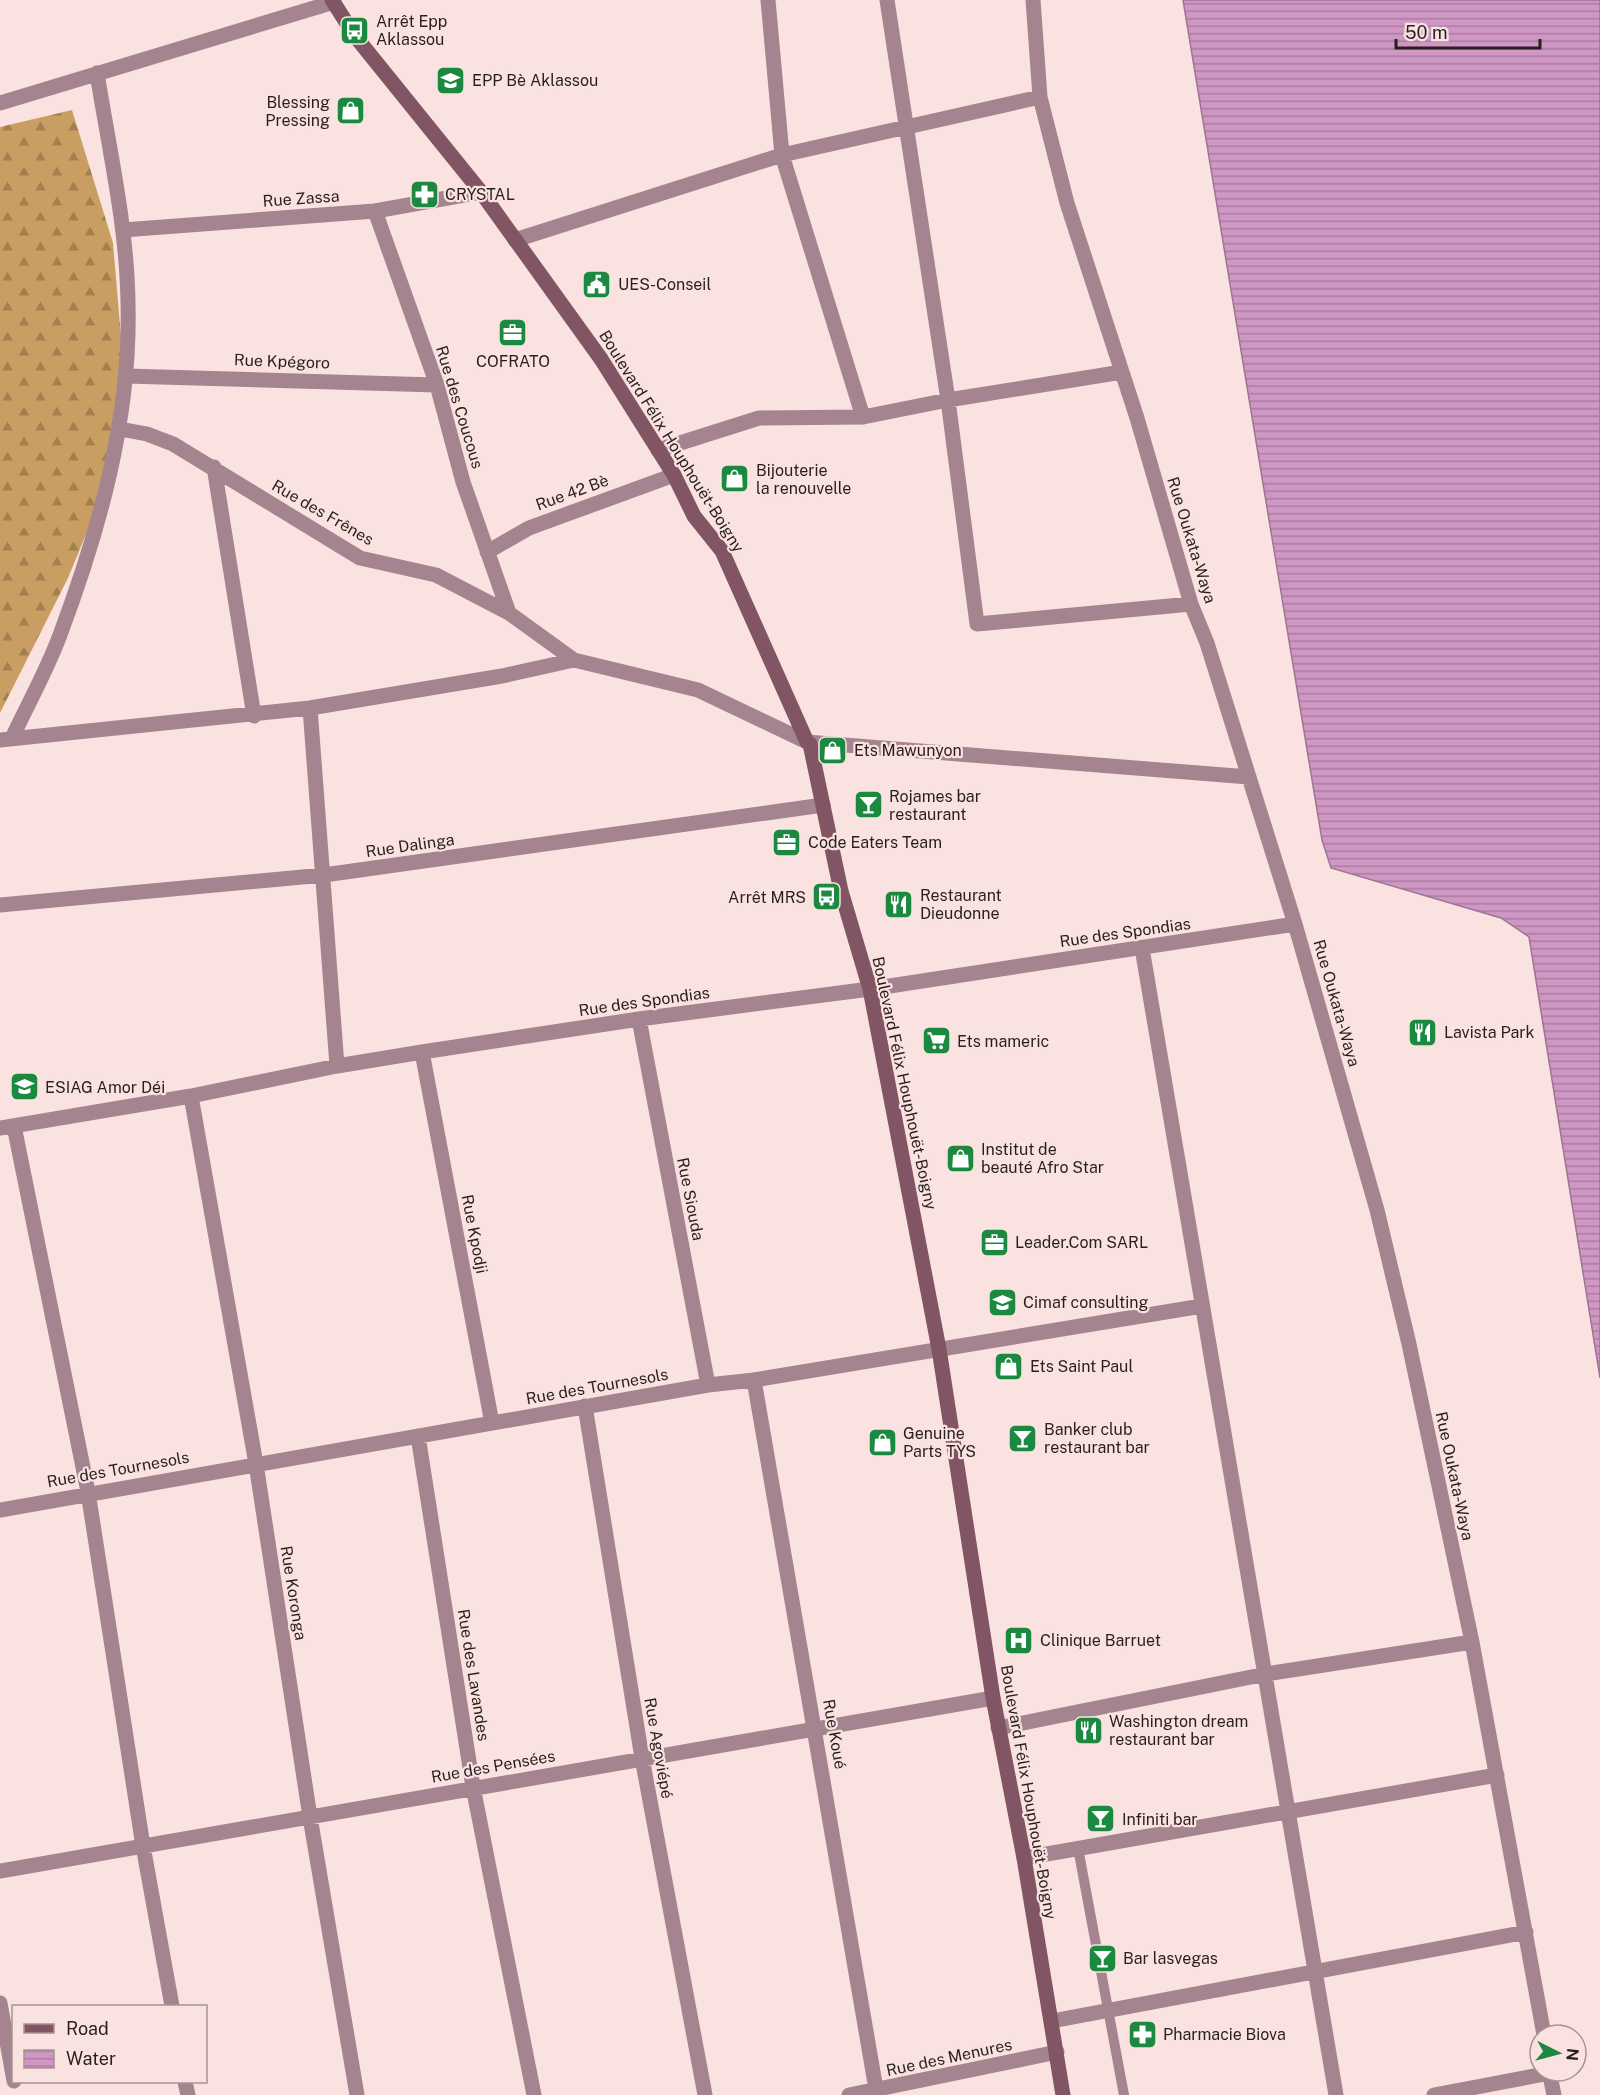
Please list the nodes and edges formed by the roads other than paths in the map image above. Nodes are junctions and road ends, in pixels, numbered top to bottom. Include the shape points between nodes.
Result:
1 (768, 0) edge
2 (887, 0) edge
3 (1033, 0) edge
4 (333, 1) edge
5 (97, 73) junction
6 (1040, 97) junction
7 (0, 103) edge
8 (907, 125) junction
9 (782, 154) junction
10 (481, 192) junction
11 (375, 211) junction
12 (123, 230) junction
13 (515, 240) junction
14 (1122, 372) junction
15 (126, 376) junction
16 (436, 385) junction
17 (948, 400) junction
18 (863, 417) junction
19 (120, 429) junction
20 (658, 450) junction
21 (214, 467) junction
22 (674, 475) junction
23 (487, 552) junction
24 (1191, 604) junction
25 (509, 612) junction
26 (574, 660) junction
27 (310, 708) junction
28 (254, 716) junction
29 (6, 739) edge
30 (807, 742) junction
31 (1249, 777) junction
32 (823, 805) junction
33 (324, 876) junction
34 (0, 905) edge
35 (1295, 924) junction
36 (1142, 948) junction
37 (870, 989) junction
38 (639, 1019) junction
39 (422, 1052) junction
40 (337, 1066) junction
41 (191, 1096) junction
42 (7, 1127) edge
43 (1202, 1306) junction
44 (939, 1349) junction
45 (754, 1380) junction
46 (708, 1385) junction
47 (585, 1406) junction
48 (492, 1423) junction
49 (418, 1436) junction
50 (256, 1464) junction
51 (88, 1492) junction
52 (0, 1510) edge
53 (1472, 1642) junction
54 (1266, 1674) junction
55 (993, 1698) junction
56 (998, 1728) junction
57 (816, 1729) junction
58 (642, 1758) junction
59 (1497, 1775) junction
60 (473, 1787) junction
61 (1289, 1812) junction
62 (309, 1817) junction
63 (143, 1846) junction
64 (1078, 1848) junction
65 (1023, 1858) junction
66 (0, 1870) edge
67 (1526, 1932) junction
68 (1315, 1970) junction
69 (0, 2003) edge
70 (172, 2005) edge
71 (1109, 2010) junction
72 (1052, 2021) junction
73 (1542, 2023) edge
74 (1057, 2052) junction
75 (12, 2070) edge
76 (1528, 2076) edge
77 (877, 2093) edge
78 (357, 2095) edge
79 (534, 2095) edge
80 (705, 2095) edge
81 (849, 2095) edge
82 (1063, 2095) edge
83 (1124, 2095) edge
84 (1336, 2095) edge
85 (1434, 2095) edge

1 - 9 street
2 - 8 street
3 - 6 street, Rue Oukata-Waya
4 - 5 street
4 - 10 street, Boulevard Félix Houphouët-Boigny via 355,36
5 - 7 street
5 - 12 street
6 - 8 street
6 - 14 street, Rue Oukata-Waya via 1067,203
8 - 9 street
8 - 17 street
9 - 13 street
9 - 18 street
10 - 11 street, Rue Zassa
10 - 13 street, Boulevard Félix Houphouët-Boigny
11 - 12 street, Rue Zassa
11 - 16 street, Rue des Coucous
12 - 15 street via 128,302
13 - 20 street, Boulevard Félix Houphouët-Boigny via 601,359
14 - 17 street
14 - 24 street, Rue Oukata-Waya
15 - 16 street, Rue Kpégoro
15 - 19 street
16 - 23 street, Rue des Coucous
17 - 18 street
17 - 24 street via 977,624
18 - 20 street via 759,418
19 - 21 street, Rue des Frênes via 173,444
19 - 29 street via 104,498 60,636
20 - 22 street, Boulevard Félix Houphouët-Boigny
21 - 25 street, Rue des Frênes via 360,558 436,575
21 - 28 street
22 - 23 street, Rue 42 Bè via 529,528
22 - 30 street, Boulevard Félix Houphouët-Boigny via 694,516 722,551
23 - 25 street, Rue des Coucous
24 - 31 street, Rue Oukata-Waya via 1208,643
25 - 26 street, Rue des Frênes
26 - 27 street
26 - 30 street, Rue des Frênes via 698,690
27 - 28 street
27 - 33 street
28 - 29 street
30 - 31 street
30 - 32 street, Boulevard Félix Houphouët-Boigny
31 - 35 street, Rue Oukata-Waya
32 - 33 street, Rue Dalinga
32 - 37 street, Boulevard Félix Houphouët-Boigny via 841,891
33 - 34 street, Rue Dalinga
33 - 40 street
35 - 36 street, Rue des Spondias
35 - 53 street, Rue Oukata-Waya via 1377,1210
36 - 37 street, Rue des Spondias
36 - 43 street
37 - 38 street, Rue des Spondias
37 - 44 street, Boulevard Félix Houphouët-Boigny
38 - 39 street, Rue des Spondias
38 - 46 street, Rue Siouda
39 - 40 street, Rue des Spondias
39 - 48 street, Rue Kpodji
40 - 41 street, Rue des Spondias
41 - 42 street, Rue des Spondias
41 - 50 street, Rue Koronga
42 - 51 street
43 - 44 street, Rue des Tournesols
43 - 54 street
44 - 45 street, Rue des Tournesols
44 - 55 street, Boulevard Félix Houphouët-Boigny
45 - 46 street, Rue des Tournesols
45 - 57 street, Rue Koué
46 - 47 street, Rue des Tournesols
47 - 48 street, Rue des Tournesols
47 - 58 street, Rue Agoviépé
48 - 49 street, Rue des Tournesols
49 - 50 street, Rue des Tournesols
49 - 60 street, Rue des Lavandes
50 - 51 street, Rue des Tournesols
50 - 62 street, Rue Koronga
51 - 52 street, Rue des Tournesols
51 - 63 street
53 - 54 street
53 - 59 street, Rue Oukata-Waya
54 - 56 street
54 - 61 street
55 - 56 street, Boulevard Félix Houphouët-Boigny
55 - 57 street, Rue des Pensées
56 - 65 street, Boulevard Félix Houphouët-Boigny
57 - 58 street, Rue des Pensées
57 - 77 street, Rue Koué
58 - 60 street, Rue des Pensées
58 - 80 street, Rue Agoviépé
59 - 61 street
59 - 67 street, Rue Oukata-Waya
60 - 62 street, Rue des Pensées
60 - 79 street, Rue des Lavandes
61 - 64 street
61 - 68 street
62 - 63 street, Rue des Pensées
62 - 78 street, Rue Koronga
63 - 66 street, Rue des Pensées
63 - 70 street
64 - 65 street
64 - 71 lane
65 - 72 street, Boulevard Félix Houphouët-Boigny
67 - 68 street
67 - 73 street, Rue Oukata-Waya
68 - 71 street
68 - 84 street
69 - 75 street
71 - 72 street
71 - 83 lane
72 - 74 street, Boulevard Félix Houphouët-Boigny
74 - 77 street, Rue des Menures
74 - 82 street, Boulevard Félix Houphouët-Boigny
76 - 85 street
77 - 81 street, Rue des Menures

